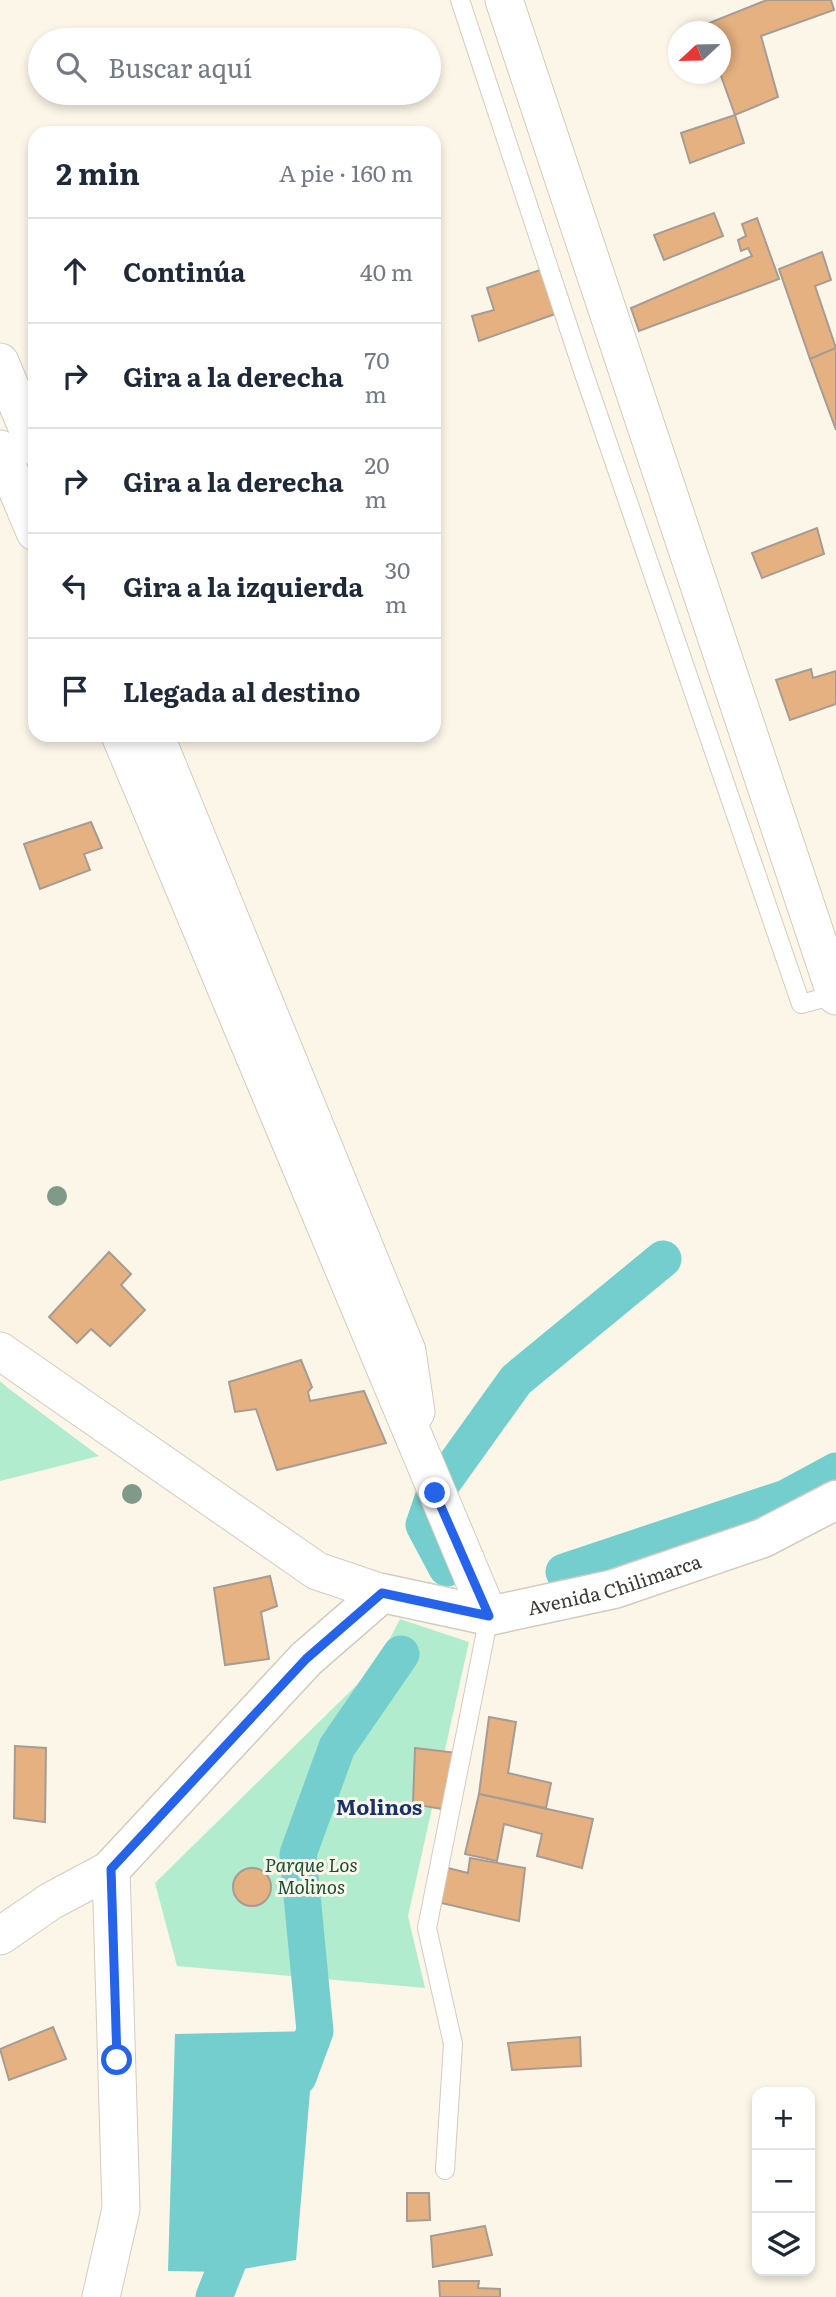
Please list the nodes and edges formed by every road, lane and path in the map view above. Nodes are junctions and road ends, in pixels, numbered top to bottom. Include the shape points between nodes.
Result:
1 (460, 0) edge
2 (504, 0) edge
3 (0, 362) edge
4 (28, 430) edge
5 (0, 449) edge
6 (28, 515) edge
7 (123, 742) edge
8 (158, 742) edge
9 (836, 995) edge
10 (0, 1351) edge
11 (426, 1471) junction
12 (836, 1500) edge
13 (382, 1593) junction
14 (489, 1616) junction
15 (111, 1869) junction
16 (0, 1936) edge
17 (445, 2170) dead end
18 (101, 2297) edge

1 - 9 lane via 801,1004
2 - 9 street
3 - 4 street
5 - 6 street
7 - 11 street
8 - 11 street via 407,1351
10 - 13 street via 317,1571
11 - 14 street
12 - 14 street, Avenida Chilimarca via 763,1538 614,1588
13 - 14 street, Avenida Chilimarca
13 - 15 street via 306,1659
14 - 17 lane via 427,1928 453,2044
15 - 16 street via 51,1901
15 - 18 street via 121,2209

